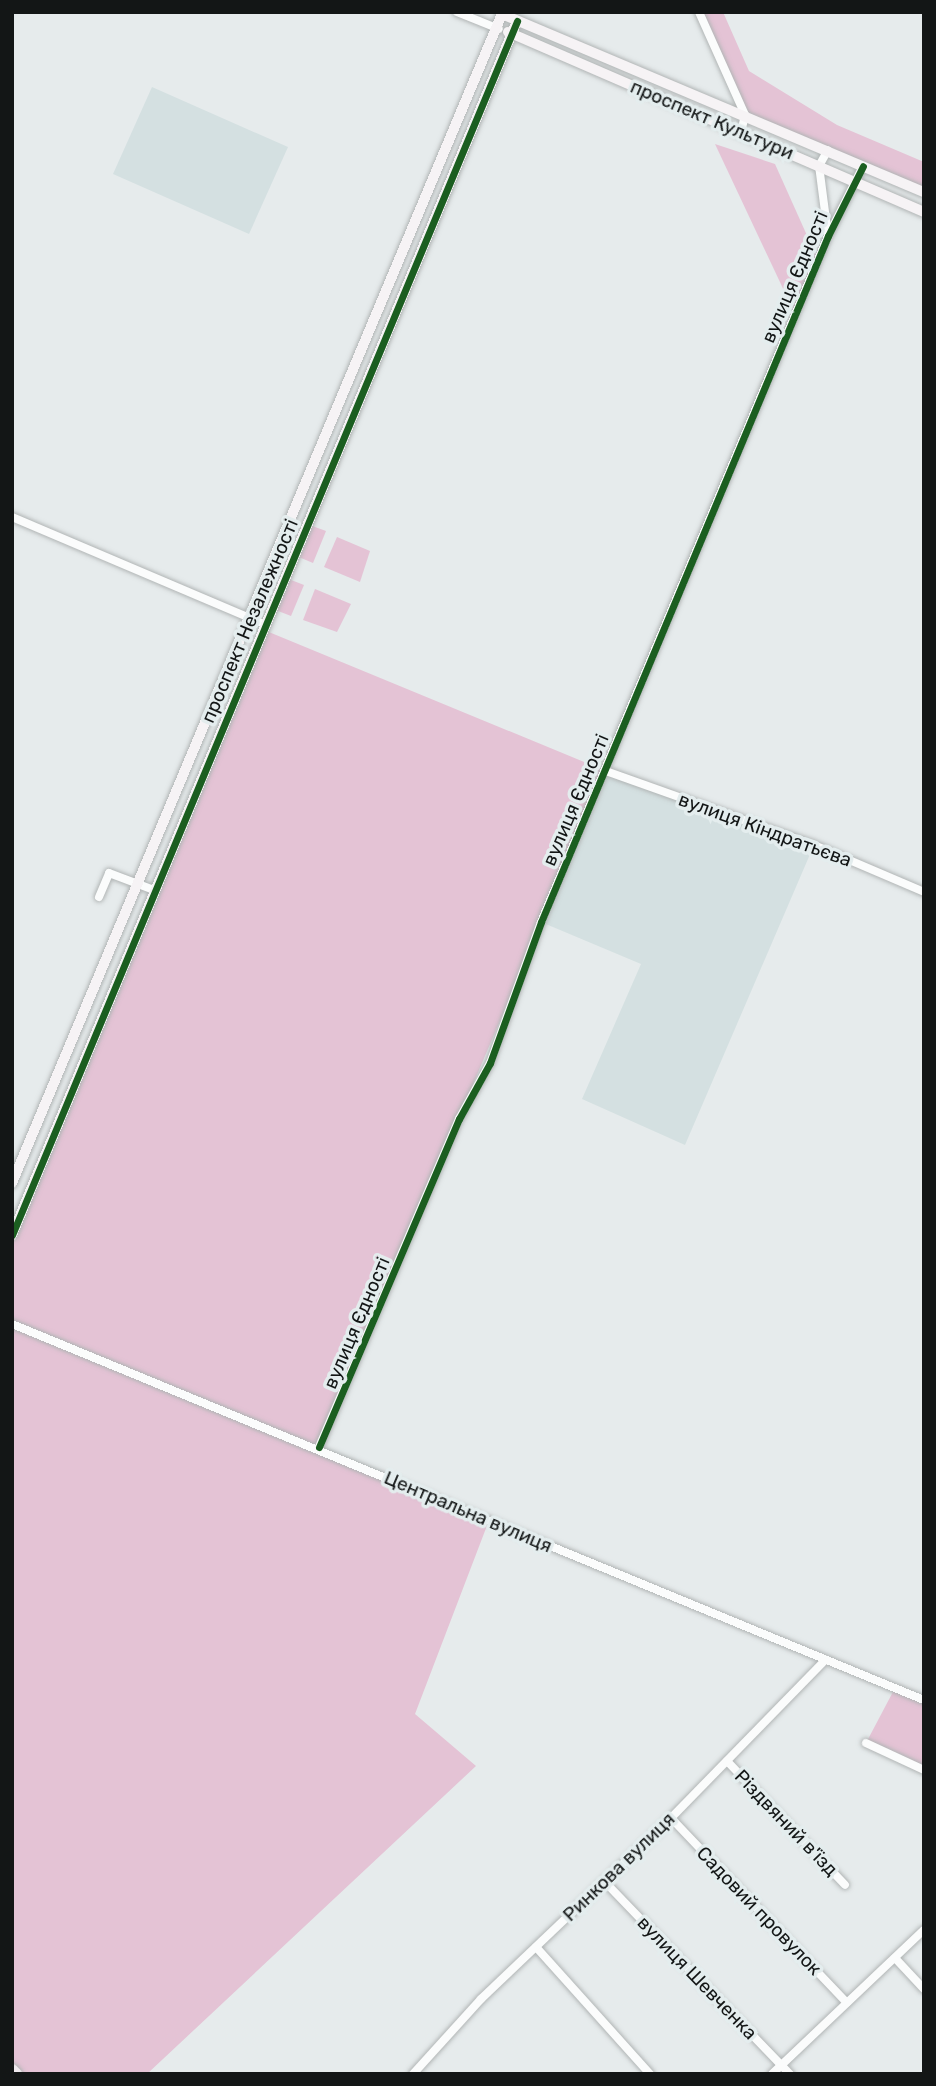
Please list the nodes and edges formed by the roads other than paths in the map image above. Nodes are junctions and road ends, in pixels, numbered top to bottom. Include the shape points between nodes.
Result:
1 (457, 12) edge
2 (699, 12) edge
3 (500, 13) edge
4 (517, 20) junction
5 (499, 29) junction
6 (513, 34) junction
7 (745, 115) junction
8 (741, 132) junction
9 (828, 150) junction
10 (819, 166) junction
11 (863, 166) junction
12 (854, 183) junction
13 (924, 192) edge
14 (924, 212) edge
15 (418, 221) junction
16 (430, 226) junction
17 (828, 236) junction
18 (12, 517) edge
19 (251, 619) junction
20 (265, 628) junction
21 (606, 771) junction
22 (140, 885) junction
23 (153, 890) junction
24 (924, 892) edge
25 (99, 897) dead end
26 (12, 1183) edge
27 (12, 1235) edge
28 (12, 1324) edge
29 (319, 1447) junction
30 (825, 1660) junction
31 (924, 1700) edge
32 (866, 1743) dead end
33 (727, 1761) junction
34 (924, 1770) edge
35 (671, 1818) junction
36 (605, 1882) junction
37 (845, 1885) dead end
38 (924, 1930) edge
39 (536, 1947) junction
40 (895, 1958) junction
41 (924, 1989) edge
42 (848, 2003) junction
43 (781, 2065) junction
44 (12, 2070) edge
45 (16, 2074) edge
46 (413, 2074) edge
47 (650, 2074) edge
48 (772, 2074) edge
49 (790, 2074) edge

1 - 5 street
2 - 7 street
3 - 4 street, проспект Культури
3 - 5 street, проспект Незалежності
4 - 6 street, проспект Незалежності
4 - 7 street, проспект Культури
5 - 6 street, проспект Культури
5 - 15 street, проспект Незалежності
6 - 8 street, проспект Культури
6 - 16 street, проспект Незалежності
7 - 8 street
7 - 9 street, проспект Культури
8 - 10 street, проспект Культури
9 - 10 street
9 - 11 street, проспект Культури
10 - 12 street, проспект Культури
10 - 17 street
11 - 12 street, вулиця Єдності
11 - 13 street, проспект Культури
12 - 14 street, проспект Культури
12 - 17 street, вулиця Єдності
15 - 16 street
15 - 19 street, проспект Незалежності
16 - 20 street, проспект Незалежності
17 - 21 street, вулиця Єдності
18 - 19 street
19 - 20 street
19 - 22 street, проспект Незалежності
20 - 23 street, проспект Незалежності
21 - 24 street, вулиця Кіндратьєва via 814,845
21 - 29 street, вулиця Єдності via 538,931 490,1063 459,1119
22 - 23 street
22 - 25 street via 109,873
22 - 26 street, проспект Незалежності
23 - 27 street, проспект Незалежності
28 - 29 street, Центральна вулиця
29 - 30 street, Центральна вулиця
30 - 31 street, Центральна вулиця
30 - 33 street, Ринкова вулиця
32 - 34 street
33 - 35 street, Ринкова вулиця
33 - 37 street, Різдвяний в'їзд
35 - 36 street, Ринкова вулиця
35 - 42 street, Садовий провулок
36 - 39 street, Ринкова вулиця
36 - 43 street, вулиця Шевченка
38 - 40 street
39 - 46 street, Ринкова вулиця
39 - 47 street
40 - 41 street
40 - 42 street
42 - 43 street
43 - 48 street
43 - 49 street, вулиця Шевченка
44 - 45 main road

